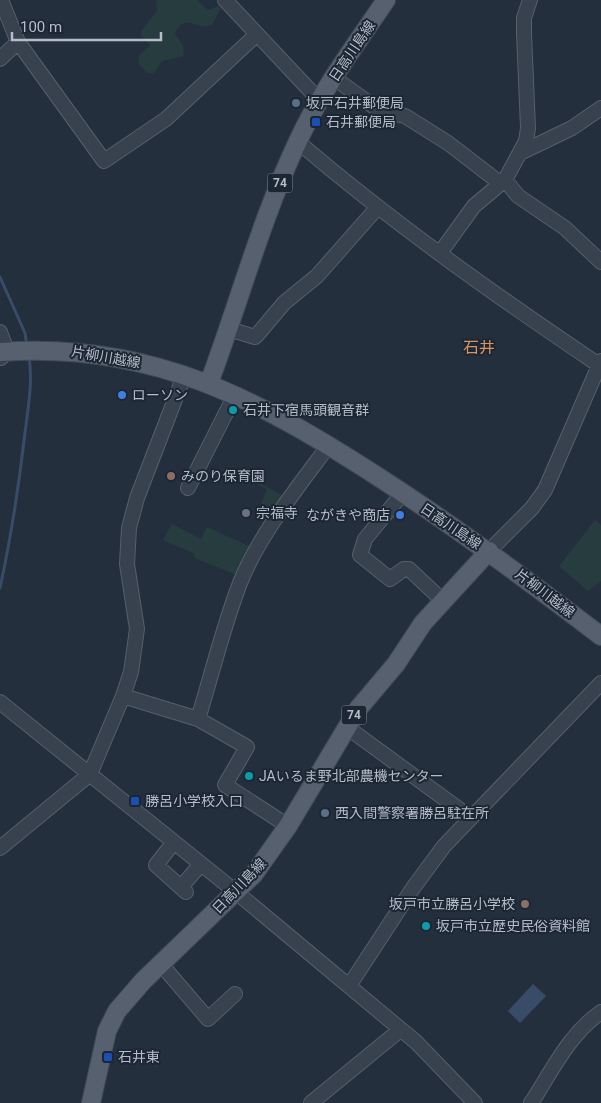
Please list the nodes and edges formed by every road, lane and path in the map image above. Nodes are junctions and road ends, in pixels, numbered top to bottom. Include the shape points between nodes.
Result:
1 (1, 0) edge
2 (226, 0) edge
3 (386, 0) edge
4 (530, 0) edge
5 (256, 35) junction
6 (18, 42) junction
7 (0, 59) edge
8 (334, 78) junction
9 (319, 100) junction
10 (601, 108) edge
11 (298, 141) junction
12 (520, 153) junction
13 (502, 181) junction
14 (377, 208) junction
15 (440, 252) junction
16 (601, 262) edge
17 (229, 329) junction
18 (0, 332) edge
19 (13, 352) edge
20 (600, 363) edge
21 (184, 376) junction
22 (209, 384) junction
23 (235, 395) junction
24 (329, 445) junction
25 (188, 488) dead end
26 (403, 493) junction
27 (489, 551) junction
28 (442, 600) junction
29 (601, 636) edge
30 (601, 684) edge
31 (123, 696) junction
32 (0, 702) edge
33 (198, 719) junction
34 (348, 728) junction
35 (90, 774) junction
36 (471, 818) junction
37 (288, 826) junction
38 (174, 842) junction
39 (0, 848) edge
40 (201, 864) junction
41 (236, 892) junction
42 (160, 963) junction
43 (349, 986) junction
44 (235, 994) dead end
45 (601, 1012) edge
46 (400, 1030) junction
47 (91, 1103) edge
48 (311, 1103) edge
49 (475, 1103) edge
50 (531, 1103) edge

1 - 6 street
2 - 5 street
3 - 8 main road, 日高川島線 / 74
4 - 12 street via 524,18 528,128
5 - 6 street via 166,119 104,161
5 - 9 street
6 - 7 street
8 - 9 main road, 日高川島線 / 74
8 - 13 street via 380,111 405,116
9 - 11 main road, 日高川島線 / 74
10 - 12 street via 572,128
11 - 14 street
11 - 17 main road, 日高川島線 / 74 via 276,192
12 - 13 street
13 - 15 street via 474,206
13 - 16 street via 565,228
14 - 15 street
14 - 17 street via 317,276 284,303 258,335 255,337
15 - 20 street via 495,295
17 - 22 main road, 日高川島線 / 74
18 - 19 street
19 - 21 main road, 片柳川越線 via 73,351 121,357
20 - 27 street via 544,490 532,508
21 - 22 main road, 片柳川越線
21 - 31 street via 137,498 129,528 128,564 137,629 131,672
22 - 23 main road, 日高川島線
23 - 24 main road, 日高川島線
23 - 25 street
24 - 26 main road, 日高川島線
24 - 33 street via 247,568
26 - 27 main road, 日高川島線
26 - 28 street via 365,539 360,556 390,579 409,569
27 - 28 main road, 日高川島線 / 74
27 - 29 main road, 片柳川越線
28 - 34 main road, 日高川島線 / 74 via 414,634 396,664 358,709
30 - 36 street
31 - 33 street
31 - 35 street
32 - 35 street
33 - 37 street via 247,747 225,786
34 - 36 street
34 - 37 main road, 日高川島線 / 74
35 - 38 street
35 - 39 street
36 - 43 street via 430,864
37 - 41 main road, 日高川島線 / 74 via 254,874
38 - 40 street
38 - 40 street via 156,865 183,890
40 - 41 street
41 - 42 main road, 日高川島線 / 74
41 - 43 street
42 - 44 street via 208,1020
42 - 47 main road, 日高川島線 / 74 via 126,999 111,1022
43 - 46 street
45 - 50 street via 574,1037
46 - 48 street
46 - 49 street via 416,1042

